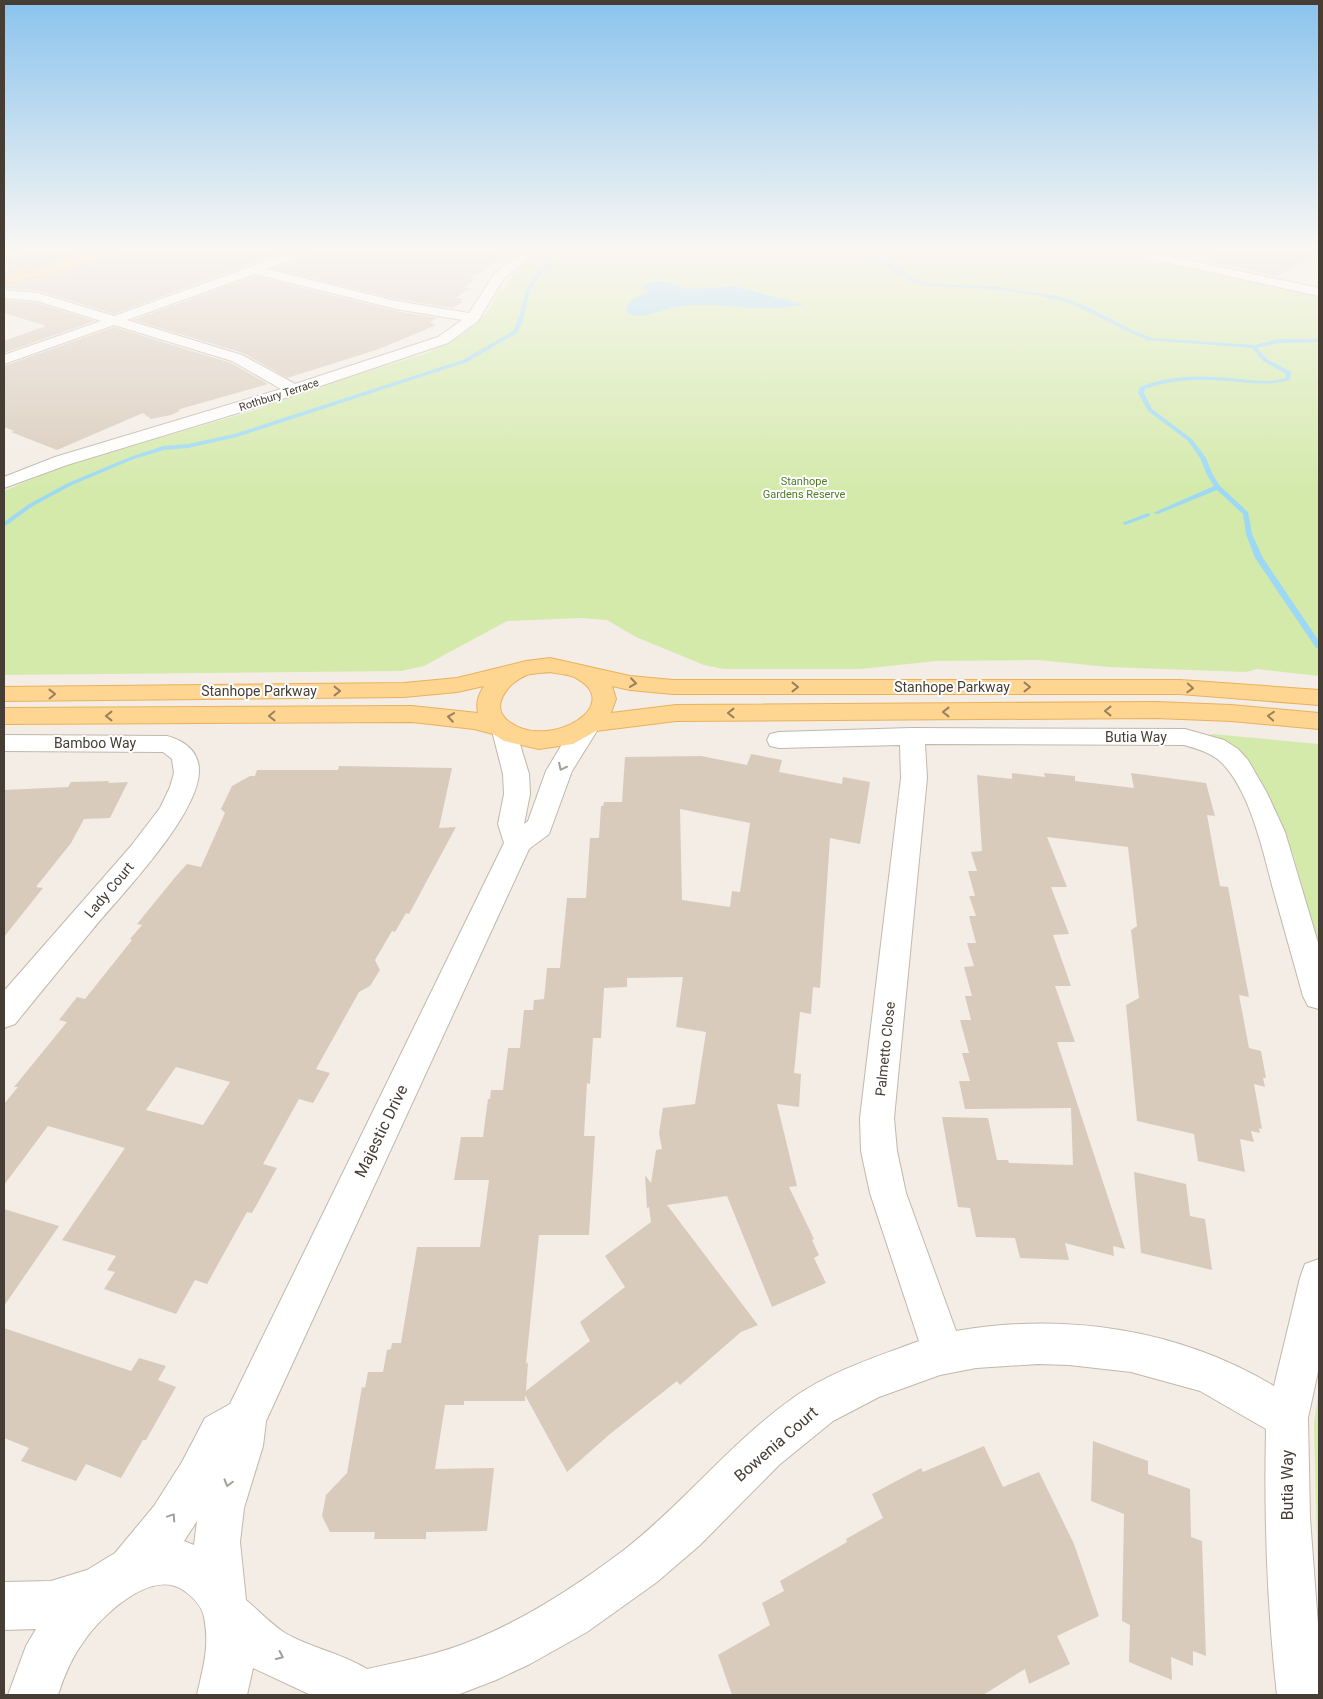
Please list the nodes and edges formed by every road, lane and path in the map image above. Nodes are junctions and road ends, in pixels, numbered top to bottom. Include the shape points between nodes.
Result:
1 (86, 330) edge
2 (147, 330) edge
3 (456, 330) edge
4 (4, 360) edge
5 (294, 390) junction
6 (4, 468) edge
7 (22, 475) junction
8 (4, 483) edge
9 (585, 672) junction
10 (513, 673) junction
11 (4, 694) edge
12 (1319, 697) edge
13 (4, 716) edge
14 (1319, 721) edge
15 (590, 726) junction
16 (502, 729) junction
17 (910, 736) junction
18 (779, 740) dead end
19 (4, 743) edge
20 (183, 753) joint
21 (518, 843) junction
22 (1319, 996) edge
23 (4, 1014) edge
24 (1319, 1278) edge
25 (944, 1353) junction
26 (1287, 1418) junction
27 (245, 1419) junction
28 (115, 1580) junction
29 (4, 1606) edge
30 (224, 1607) junction
31 (33, 1695) edge
32 (222, 1695) edge
33 (362, 1695) edge
34 (1302, 1695) edge

1 - 4 street
2 - 5 street via 237,358
3 - 5 street, Rothbury Terrace via 443,340
5 - 7 street, Rothbury Terrace
6 - 7 street
7 - 8 street, Rothbury Terrace
9 - 10 main road via 550,665
9 -> 12 main road, Stanhope Parkway via 630,683 673,687 1180,687
9 - 15 main road via 604,692 603,709
11 -> 10 main road, Stanhope Parkway via 404,690 457,685
10 - 16 main road via 497,685 488,699 490,714
16 -> 13 main road, Stanhope Parkway via 476,721 412,714
14 -> 15 main road, Stanhope Parkway via 1156,710 676,713
15 - 16 main road via 562,738 547,740 531,740
15 -> 21 street, Majestic Drive via 559,771 539,827
16 - 21 street via 516,774 517,794 511,824
17 - 18 street, Butia Way
17 - 22 street, Butia Way via 1185,737 1215,746 1239,766 1271,832
17 - 25 street, Palmetto Close via 914,778 878,1118 879,1143 888,1193
19 - 20 street, Bamboo Way via 152,743 177,748
20 - 23 street, Lady Court via 186,773 183,787 169,814 147,845
21 - 27 street, Majestic Drive
24 - 26 street, Butia Way
25 - 26 street, Bowenia Court via 995,1345 1047,1343 1145,1354 1192,1367 1238,1387
25 - 33 street, Bowenia Court via 844,1390 807,1414 642,1566 571,1615 493,1657 433,1678
26 - 34 street, Butia Way via 1287,1518
28 -> 27 street via 170,1522 198,1478 220,1434
27 -> 30 street, Majestic Drive via 241,1446 221,1508 217,1542
28 - 29 street, Bowenia Court via 51,1605
28 - 30 street, Bowenia Court via 164,1561 187,1564 208,1580
28 - 31 street via 67,1623 43,1663
30 - 32 street, Majestic Drive via 231,1654
30 -> 33 street, Bowenia Court via 266,1650 309,1670 336,1678

